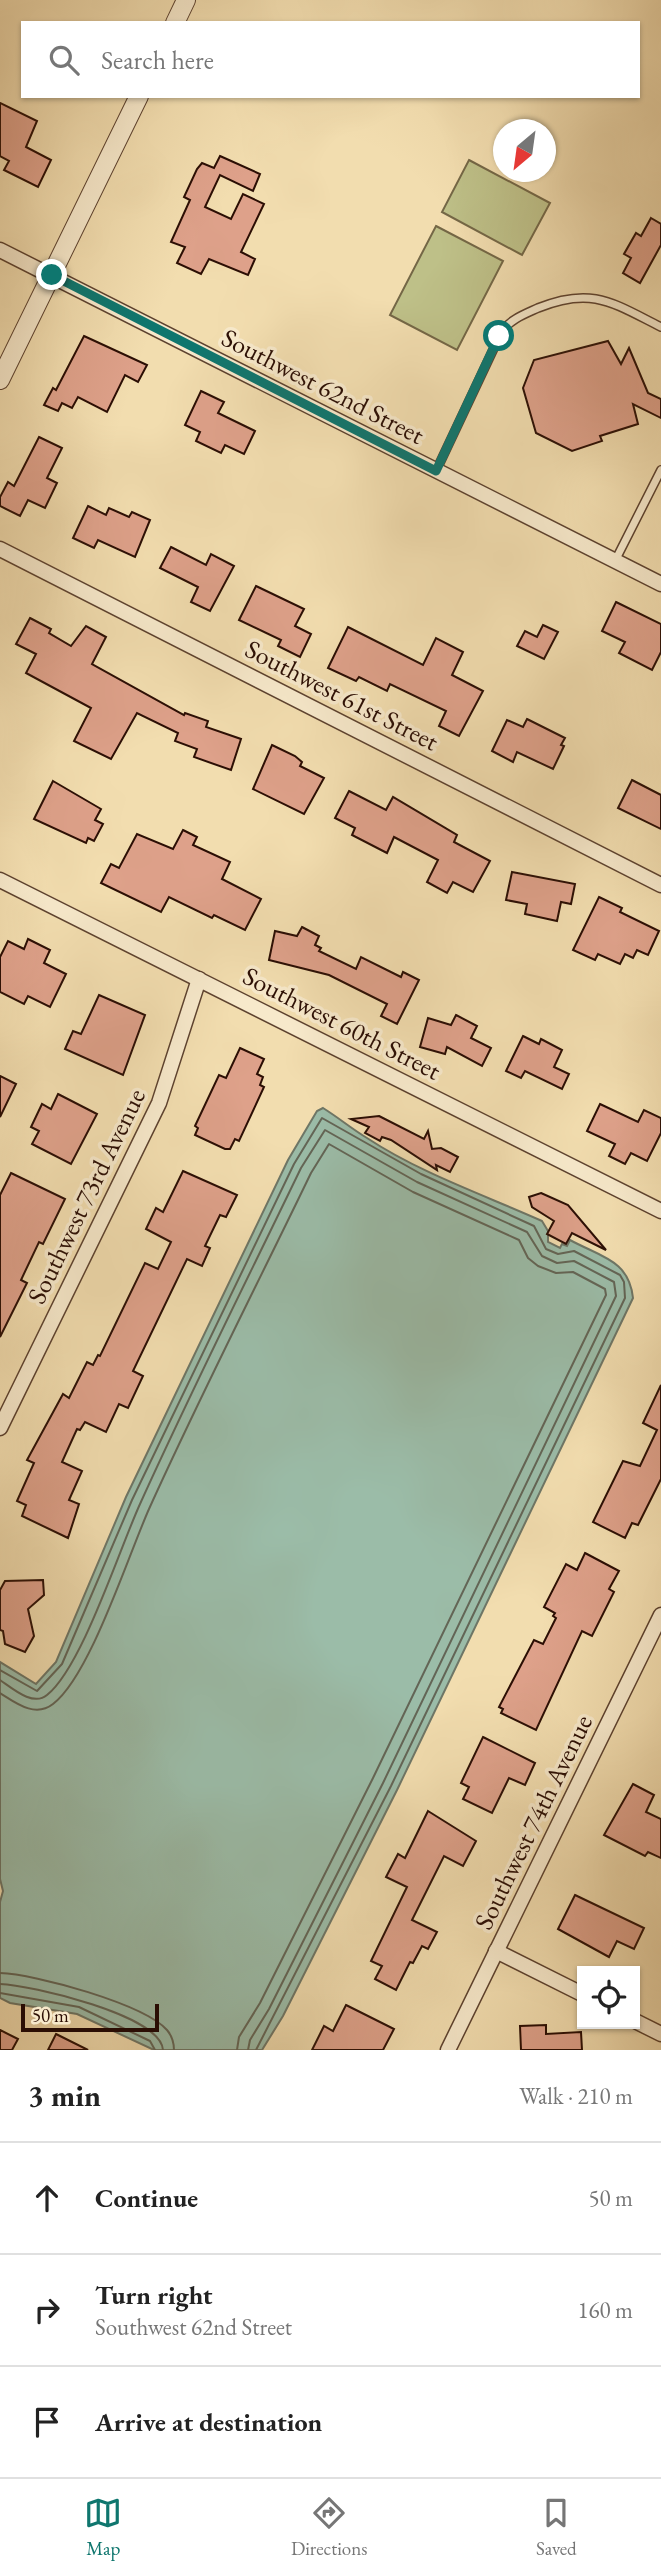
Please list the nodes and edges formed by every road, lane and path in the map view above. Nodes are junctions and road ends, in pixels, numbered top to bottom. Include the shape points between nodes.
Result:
1 (186, 0) edge
2 (176, 21) edge
3 (138, 98) edge
4 (0, 250) edge
5 (52, 275) junction
6 (661, 327) edge
7 (0, 380) edge
8 (661, 470) edge
9 (436, 471) junction
10 (0, 549) edge
11 (615, 561) junction
12 (661, 583) edge
13 (0, 880) edge
14 (661, 885) edge
15 (200, 979) junction
16 (661, 1212) edge
17 (0, 1428) edge
18 (661, 1615) edge
19 (496, 1951) junction
20 (577, 1992) edge
21 (640, 2024) edge
22 (661, 2034) edge
23 (448, 2050) edge

1 - 2 street
3 - 5 street
4 - 5 street, Southwest 62nd Street
5 - 7 street
5 - 9 street, Southwest 62nd Street
6 - 9 lane via 605,299 583,296 547,304 511,321 502,331
8 - 11 lane
9 - 11 street, Southwest 62nd Street
10 - 14 street, Southwest 61st Street
11 - 12 street, Southwest 62nd Street
13 - 15 street, Southwest 60th Street
15 - 16 street, Southwest 60th Street
15 - 17 street, Southwest 73rd Avenue via 155,1112
18 - 19 street, Southwest 74th Avenue
19 - 20 street
19 - 23 street, Southwest 74th Avenue
21 - 22 street

